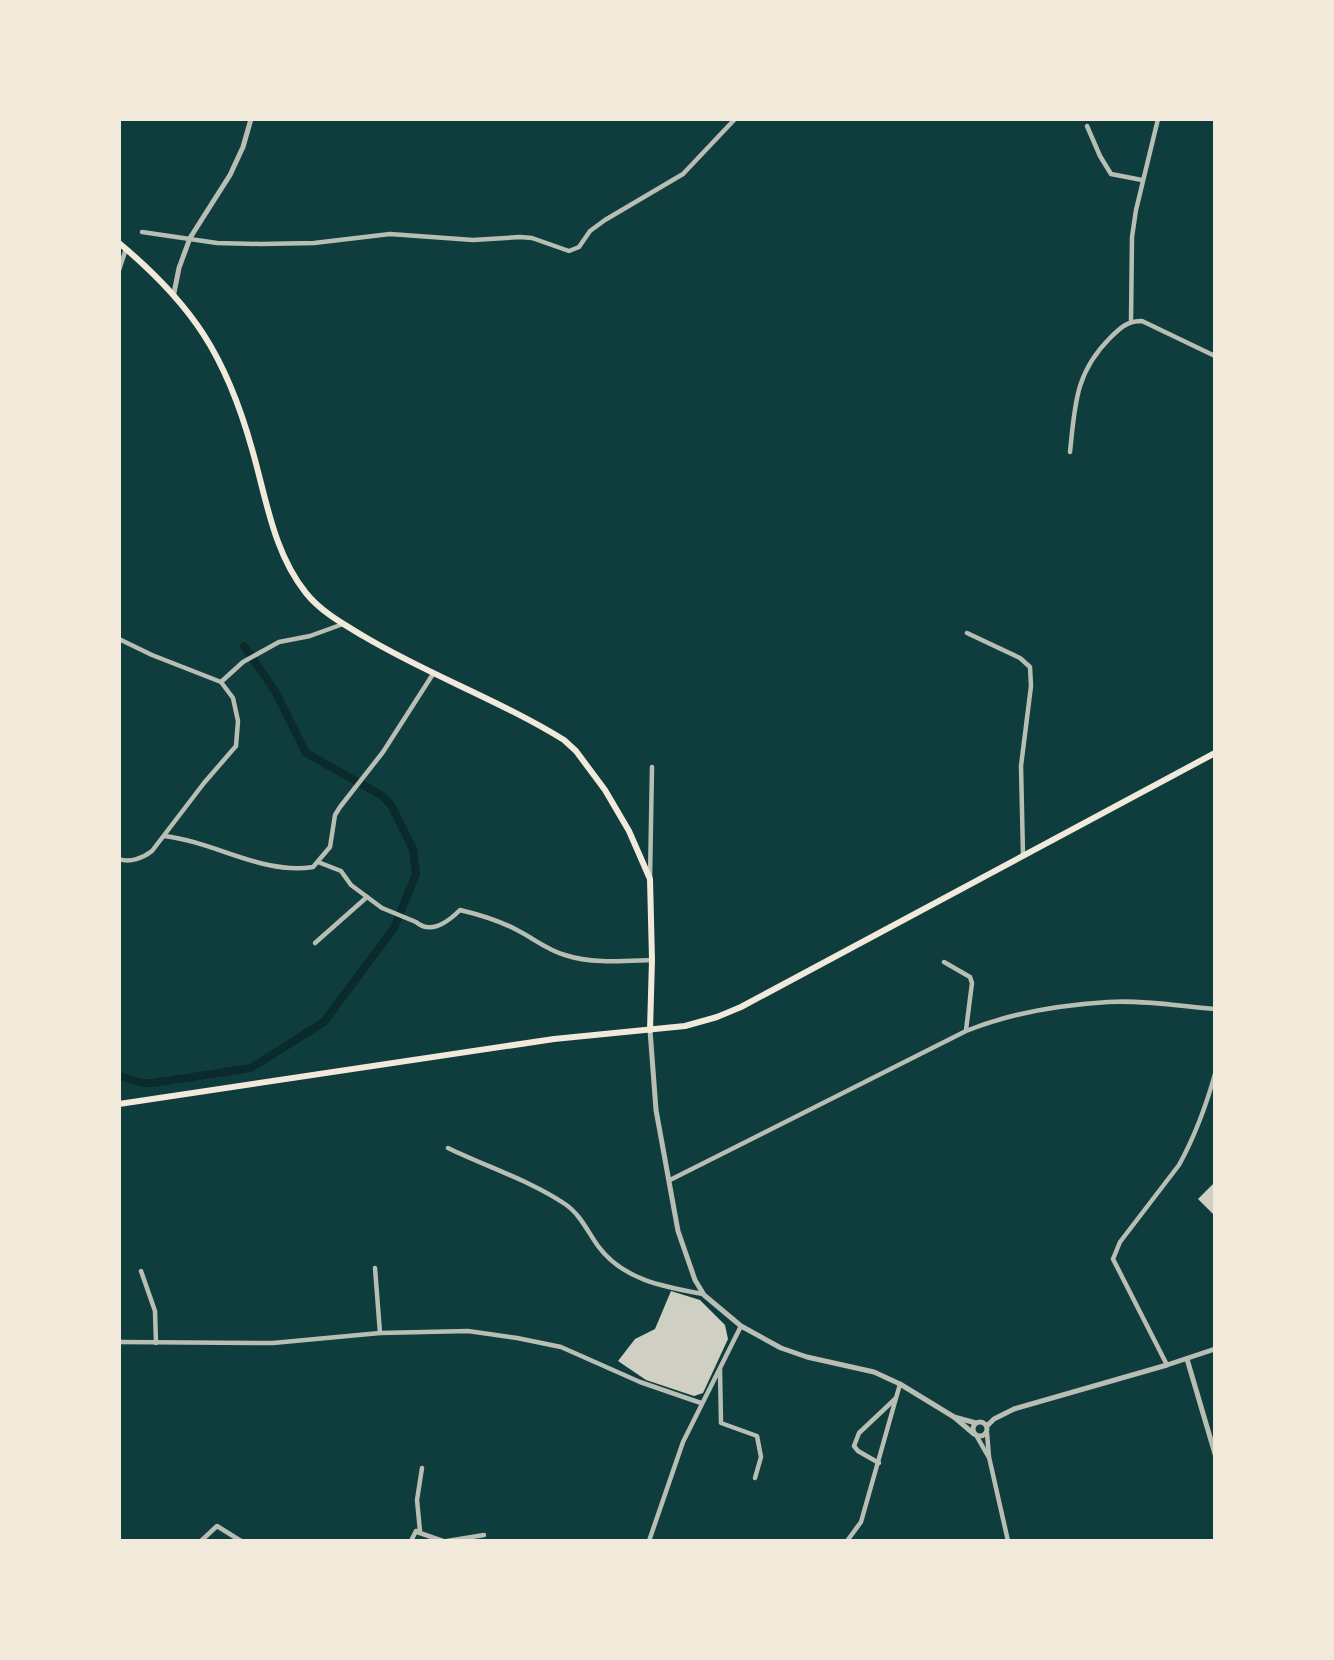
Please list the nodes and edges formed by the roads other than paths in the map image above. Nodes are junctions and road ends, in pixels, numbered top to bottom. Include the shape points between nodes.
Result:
1 (251, 119) edge
2 (735, 119) edge
3 (1158, 119) edge
4 (1087, 126) dead end
5 (1142, 180) junction
6 (142, 232) dead end
7 (190, 239) junction
8 (119, 243) edge
9 (126, 249) junction
10 (119, 270) edge
11 (174, 293) junction
12 (1131, 321) junction
13 (1215, 356) edge
14 (1070, 452) dead end
15 (343, 624) junction
16 (967, 633) dead end
17 (119, 639) edge
18 (433, 674) junction
19 (221, 682) junction
20 (1215, 753) edge
21 (652, 767) dead end
22 (164, 836) junction
23 (1023, 855) junction
24 (119, 859) edge
25 (318, 862) junction
26 (650, 879) junction
27 (367, 897) junction
28 (315, 943) dead end
29 (652, 960) junction
30 (944, 962) dead end
31 (1215, 1009) edge
32 (650, 1030) junction
33 (966, 1031) junction
34 (1215, 1074) edge
35 (119, 1104) edge
36 (448, 1149) dead end
37 (670, 1180) junction
38 (375, 1268) dead end
39 (141, 1270) dead end
40 (704, 1294) junction
41 (741, 1326) junction
42 (380, 1333) junction
43 (119, 1342) edge
44 (156, 1343) junction
45 (1215, 1349) edge
46 (1187, 1359) junction
47 (1167, 1366) junction
48 (720, 1368) junction
49 (900, 1384) junction
50 (897, 1398) junction
51 (701, 1403) junction
52 (954, 1417) junction
53 (976, 1423) junction
54 (987, 1429) junction
55 (975, 1434) junction
56 (1215, 1454) edge
57 (989, 1457) junction
58 (879, 1463) junction
59 (422, 1468) dead end
60 (755, 1478) dead end
61 (416, 1531) junction
62 (484, 1535) dead end
63 (201, 1541) edge
64 (242, 1541) edge
65 (411, 1541) edge
66 (445, 1541) edge
67 (649, 1541) edge
68 (847, 1541) edge
69 (1008, 1541) edge

1 - 7 street via 230,175
2 - 7 street via 683,174 605,220 574,250 520,237 473,240 390,234 261,244
3 - 5 street
4 - 5 street via 1111,174
5 - 12 street via 1132,237
6 - 7 street
7 - 11 street
8 - 9 main road
9 - 10 street
9 - 11 main road
11 - 15 main road via 222,363 237,398 262,491 291,570 307,594
12 - 13 street via 1150,324
12 - 14 street via 1103,345 1083,376 1077,390
15 - 18 main road
15 - 19 street via 279,642 243,662
16 - 23 street via 1030,667 1021,766
17 - 19 street
18 - 25 street via 335,815 330,847
18 - 26 main road via 550,732 576,751 629,831
19 - 22 street via 236,710 236,746
20 - 23 main road
21 - 26 street
22 - 24 street via 144,857
22 - 25 street via 205,844 272,868 298,870
23 - 32 main road via 741,1007 702,1021
25 - 27 street via 341,871
26 - 29 main road
27 - 28 street
27 - 29 street via 420,926 430,928 449,921 460,910 501,922 578,959
29 - 32 main road
30 - 33 street via 970,977 972,983
31 - 33 street via 1109,1002 1042,1010
32 - 35 main road via 554,1039
32 - 37 street via 656,1110
33 - 37 street
34 - 47 street via 1186,1152 1113,1259
36 - 40 street via 568,1206 611,1262 627,1273
37 - 40 street via 681,1244
38 - 42 street
39 - 44 street via 155,1311
40 - 41 street
41 - 48 street
41 - 49 street via 781,1349 864,1369
42 - 44 street via 273,1343
42 - 51 street via 468,1331 517,1338 561,1348
43 - 44 street
45 - 46 street
46 - 47 street
46 - 56 street
47 - 54 street via 1021,1407 993,1419
48 - 51 street
48 - 60 street via 720,1423 757,1437 761,1457
49 - 50 street
49 - 52 street
50 - 58 street
50 - 58 street via 855,1441 858,1451
51 - 67 street
52 - 53 street
52 - 55 street
53 - 54 street via 983,1422
53 - 55 street
54 - 55 street via 981,1437
54 - 57 street
55 - 57 street
57 - 69 street
58 - 68 street via 861,1522
59 - 61 street via 417,1500 421,1525
61 - 65 street
61 - 66 street
62 - 66 street
63 - 64 street via 217,1526

